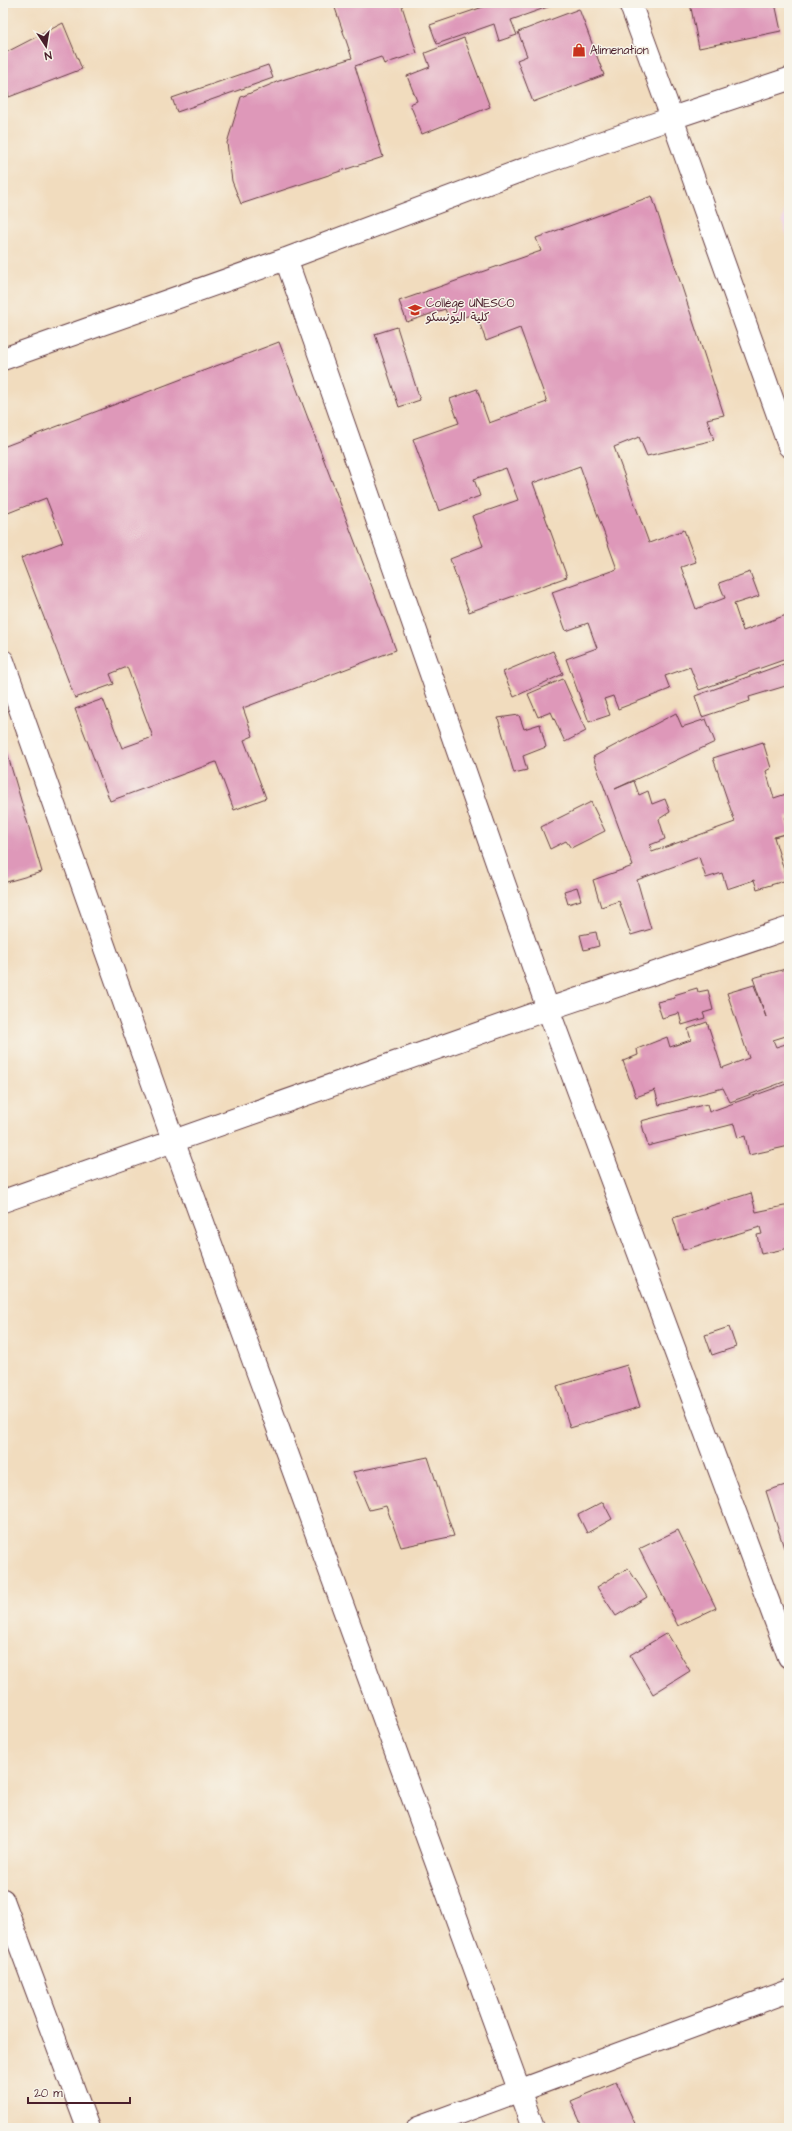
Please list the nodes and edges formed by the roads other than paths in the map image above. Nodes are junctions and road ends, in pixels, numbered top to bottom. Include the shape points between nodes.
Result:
1 (630, 3) edge
2 (789, 79) edge
3 (672, 118) junction
4 (286, 259) junction
5 (3, 359) edge
6 (789, 446) edge
7 (3, 661) edge
8 (789, 928) edge
9 (548, 1009) junction
10 (173, 1140) junction
11 (3, 1201) edge
12 (789, 1657) edge
13 (3, 1900) edge
14 (789, 1991) edge
15 (519, 2090) junction
16 (88, 2128) edge
17 (418, 2128) edge
18 (533, 2128) edge

1 - 3 street
2 - 3 street
3 - 4 street via 524,169
3 - 6 street
4 - 5 street
4 - 9 street
7 - 10 street
8 - 9 street
9 - 10 street
9 - 12 street
10 - 11 street
10 - 15 street
13 - 16 street
14 - 15 street
15 - 17 street
15 - 18 street

